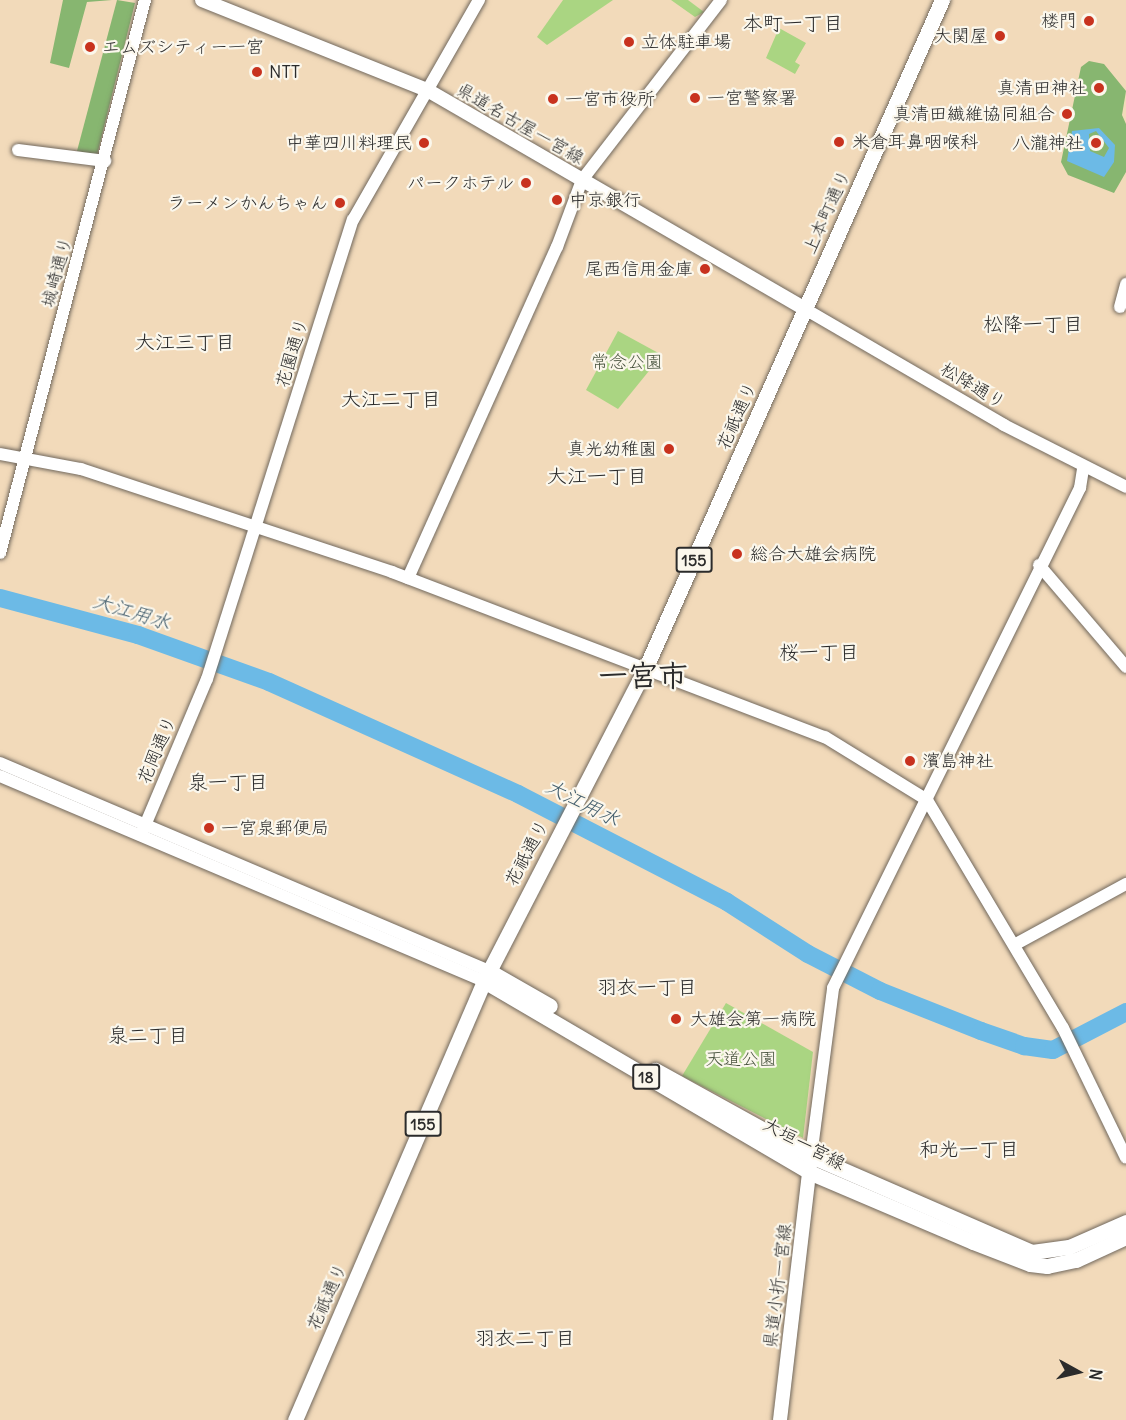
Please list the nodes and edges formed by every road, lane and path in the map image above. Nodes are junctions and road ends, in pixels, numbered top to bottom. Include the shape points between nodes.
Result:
1 (145, 0) edge
2 (202, 0) edge
3 (479, 0) edge
4 (721, 0) edge
5 (942, 0) edge
6 (429, 91) junction
7 (18, 150) dead end
8 (105, 161) junction
9 (582, 180) junction
10 (1126, 284) edge
11 (1120, 307) dead end
12 (805, 309) junction
13 (0, 454) edge
14 (26, 458) junction
15 (1083, 468) junction
16 (1126, 487) edge
17 (257, 527) junction
18 (0, 553) edge
19 (1040, 565) junction
20 (408, 578) junction
21 (220, 639) joint
22 (646, 667) junction
23 (1126, 667) edge
24 (0, 763) edge
25 (0, 777) edge
26 (927, 800) junction
27 (143, 829) junction
28 (1126, 884) edge
29 (1014, 945) junction
30 (487, 976) junction
31 (811, 1156) junction
32 (1126, 1158) edge
33 (809, 1172) junction
34 (1126, 1222) edge
35 (1126, 1237) edge
36 (295, 1420) edge
37 (780, 1420) edge

1 - 8 street, 城崎通り
2 - 6 main road, 県道名古屋一宮線
3 - 6 street, 花園通り
4 - 9 street
5 - 12 main road, 上本町通り / 155
6 - 9 main road, 県道名古屋一宮線
6 - 17 street, 花園通り via 353,220
7 - 8 street
8 - 14 street, 城崎通り
9 - 12 main road, 県道名古屋一宮線
9 - 20 street via 557,247
10 - 11 street
12 - 15 street, 松降通り
12 - 22 main road, 花祇通り / 155
13 - 14 street
14 - 17 street via 91,472
14 - 18 street, 城崎通り
15 - 16 street, 松降通り
15 - 19 street via 1080,488
17 - 20 street
17 - 21 street, 花園通り
19 - 23 street
19 - 26 street
20 - 22 street
21 - 27 street, 花岡通り
22 - 26 street via 825,737
22 - 30 main road, 花祇通り / 155
24 - 27 street
25 - 27 street
26 - 29 street
26 - 31 street via 837,980
27 - 30 street
28 - 29 street
29 - 32 street via 1068,1038
30 - 31 main road, 大垣一宮線 / 18
30 - 33 main road, 大垣一宮線 / 18
30 - 36 main road, 花祇通り / 155
31 - 33 main road, 県道小折一宮線
31 - 34 main road, 大垣一宮線 / 18 via 1032,1252 1069,1247
33 - 35 main road, 大垣一宮線 / 18 via 1030,1264 1047,1266 1076,1260
33 - 37 main road, 県道小折一宮線

